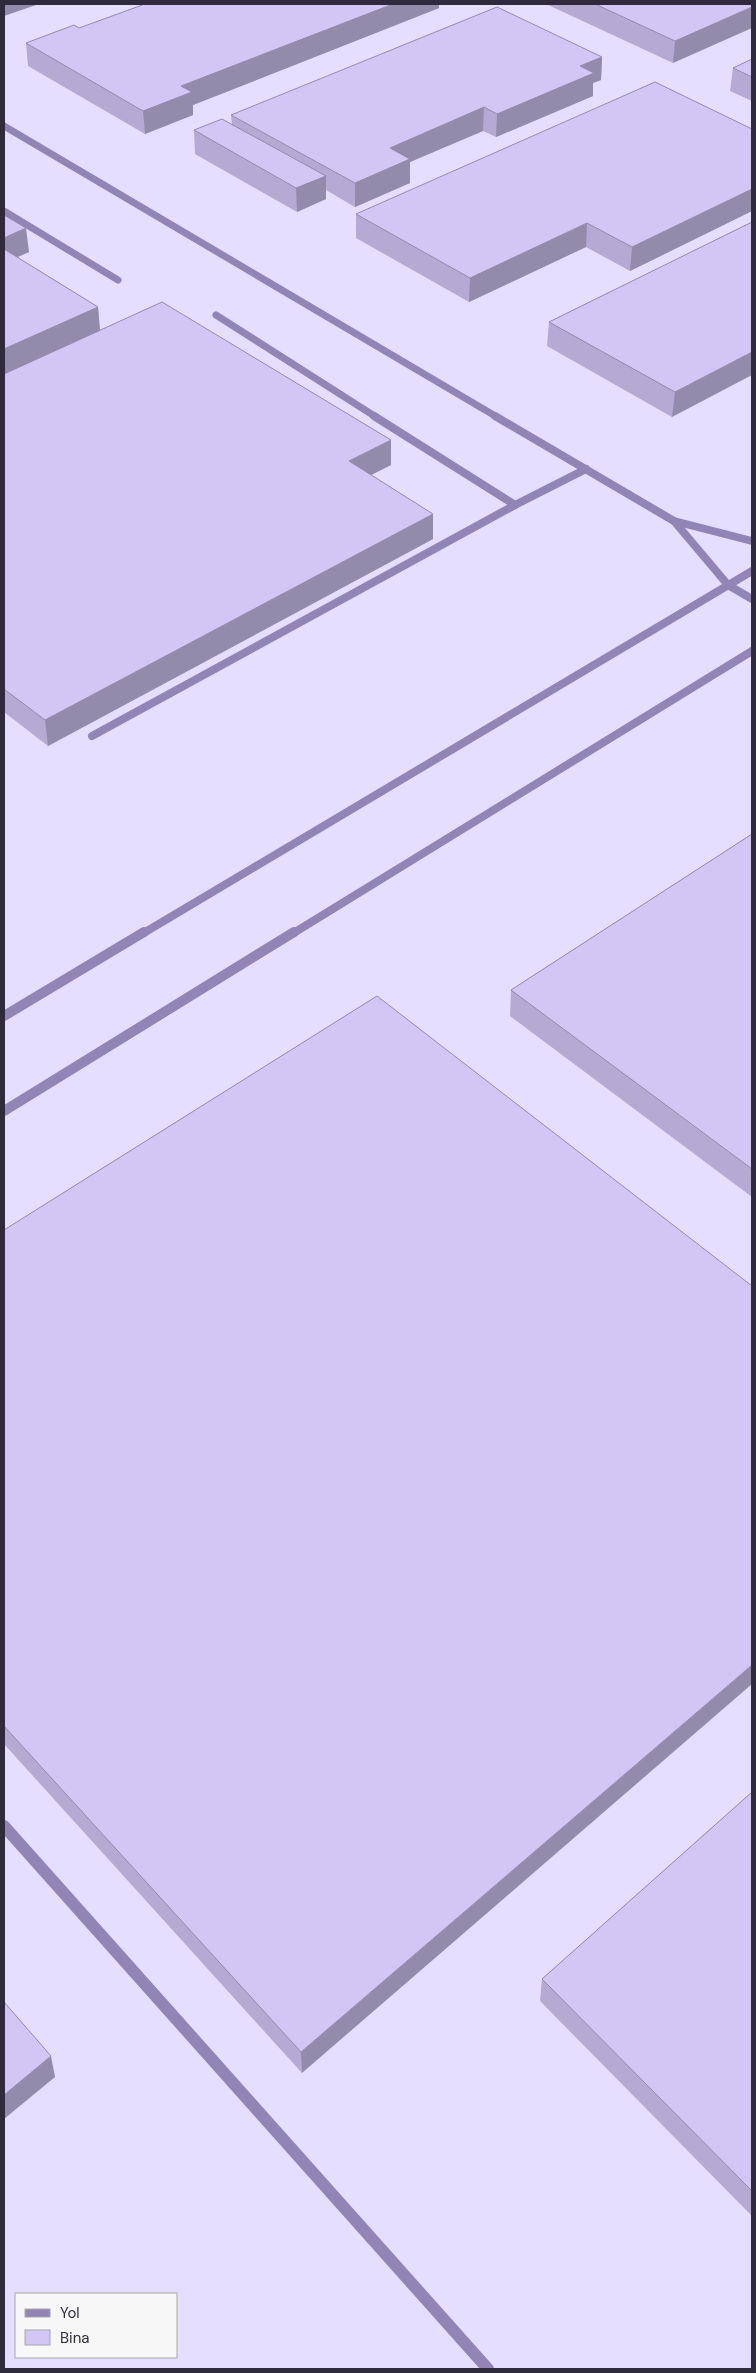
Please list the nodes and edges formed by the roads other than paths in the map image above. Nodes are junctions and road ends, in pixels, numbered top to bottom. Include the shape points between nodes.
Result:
1 (4, 126) edge
2 (4, 211) edge
3 (118, 280) dead end
4 (216, 315) dead end
5 (586, 469) junction
6 (515, 505) junction
7 (674, 522) junction
8 (752, 541) edge
9 (752, 571) edge
10 (728, 585) junction
11 (752, 599) edge
12 (752, 651) edge
13 (92, 736) dead end
14 (4, 1016) edge
15 (4, 1111) edge
16 (4, 1826) edge
17 (488, 2369) edge

1 - 5 street
2 - 3 street
4 - 6 street
5 - 6 street
5 - 7 street
6 - 13 street
7 - 8 street
7 - 10 street
9 - 10 street
10 - 11 street
10 - 14 street
12 - 15 street
16 - 17 street

